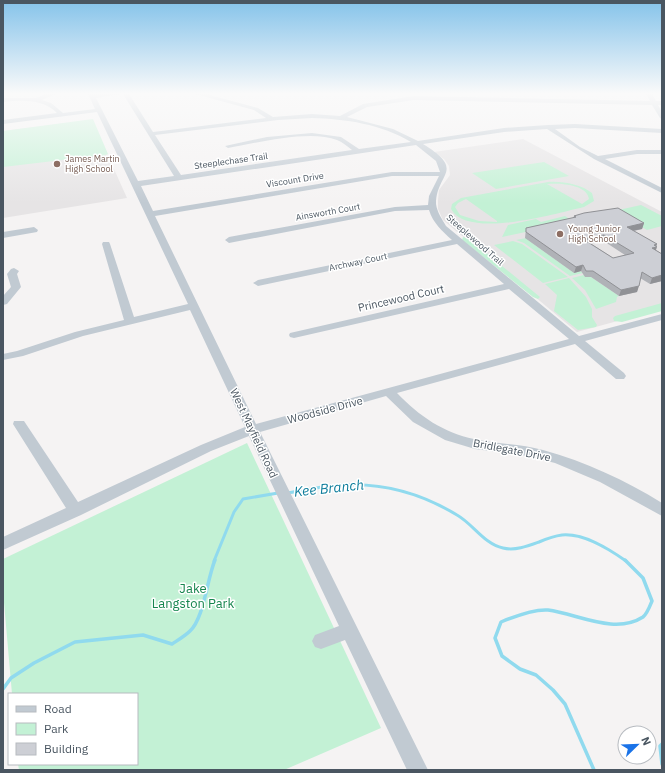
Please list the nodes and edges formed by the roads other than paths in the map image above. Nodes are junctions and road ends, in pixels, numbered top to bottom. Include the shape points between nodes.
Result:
1 (108, 130) edge
2 (149, 130) edge
3 (186, 130) edge
4 (390, 130) edge
5 (512, 130) edge
6 (552, 130) edge
7 (649, 130) edge
8 (662, 131) edge
9 (152, 134) junction
10 (418, 143) junction
11 (228, 146) dead end
12 (358, 152) junction
13 (662, 152) edge
14 (596, 158) junction
15 (443, 174) junction
16 (179, 178) junction
17 (136, 184) junction
18 (662, 191) edge
19 (431, 207) junction
20 (150, 214) junction
21 (34, 230) dead end
22 (3, 236) edge
23 (229, 240) dead end
24 (458, 241) junction
25 (106, 244) dead end
26 (14, 271) dead end
27 (258, 283) dead end
28 (512, 285) junction
29 (3, 302) edge
30 (193, 306) junction
31 (661, 318) edge
32 (130, 322) junction
33 (294, 335) dead end
34 (578, 340) junction
35 (3, 357) edge
36 (620, 376) dead end
37 (390, 393) junction
38 (20, 424) dead end
39 (253, 429) junction
40 (662, 510) edge
41 (76, 511) junction
42 (3, 544) edge
43 (349, 630) junction
44 (322, 641) dead end
45 (418, 770) edge

1 - 17 street, West Mayfield Road
2 - 9 street
3 - 9 street
4 - 10 street
5 - 10 street, Steeplechase Trail
6 - 14 street via 568,143
7 - 8 street, Steeplechase Trail
9 - 16 street
10 - 12 street, Steeplechase Trail
10 - 15 street via 442,163
11 - 12 street via 304,135 325,135 341,139
12 - 16 street, Steeplechase Trail
13 - 14 street via 628,152
14 - 18 street
15 - 19 street via 434,191
15 - 20 street, Viscount Drive via 392,174
16 - 17 street, Steeplechase Trail
17 - 20 street, West Mayfield Road
19 - 23 street, Ainsworth Court via 395,209
19 - 24 street, Steeplewood Trail via 438,221
20 - 30 street, West Mayfield Road
21 - 22 street
24 - 27 street, Archway Court
24 - 28 street, Steeplewood Trail
25 - 32 street
26 - 29 street via 12,274 16,288
28 - 33 street, Princewood Court
28 - 34 street, Steeplewood Trail
30 - 32 street
30 - 39 street, West Mayfield Road
31 - 34 street, Woodside Drive
32 - 35 street
34 - 36 street, Steeplewood Trail
34 - 37 street, Woodside Drive
37 - 39 street, Woodside Drive
37 - 40 street, Bridlegate Drive via 408,412 445,435 474,444 543,454 588,469
38 - 41 street
39 - 41 street, Woodside Drive via 206,448
39 - 43 street, West Mayfield Road
41 - 42 street, Woodside Drive
43 - 44 street
43 - 45 street, West Mayfield Road

